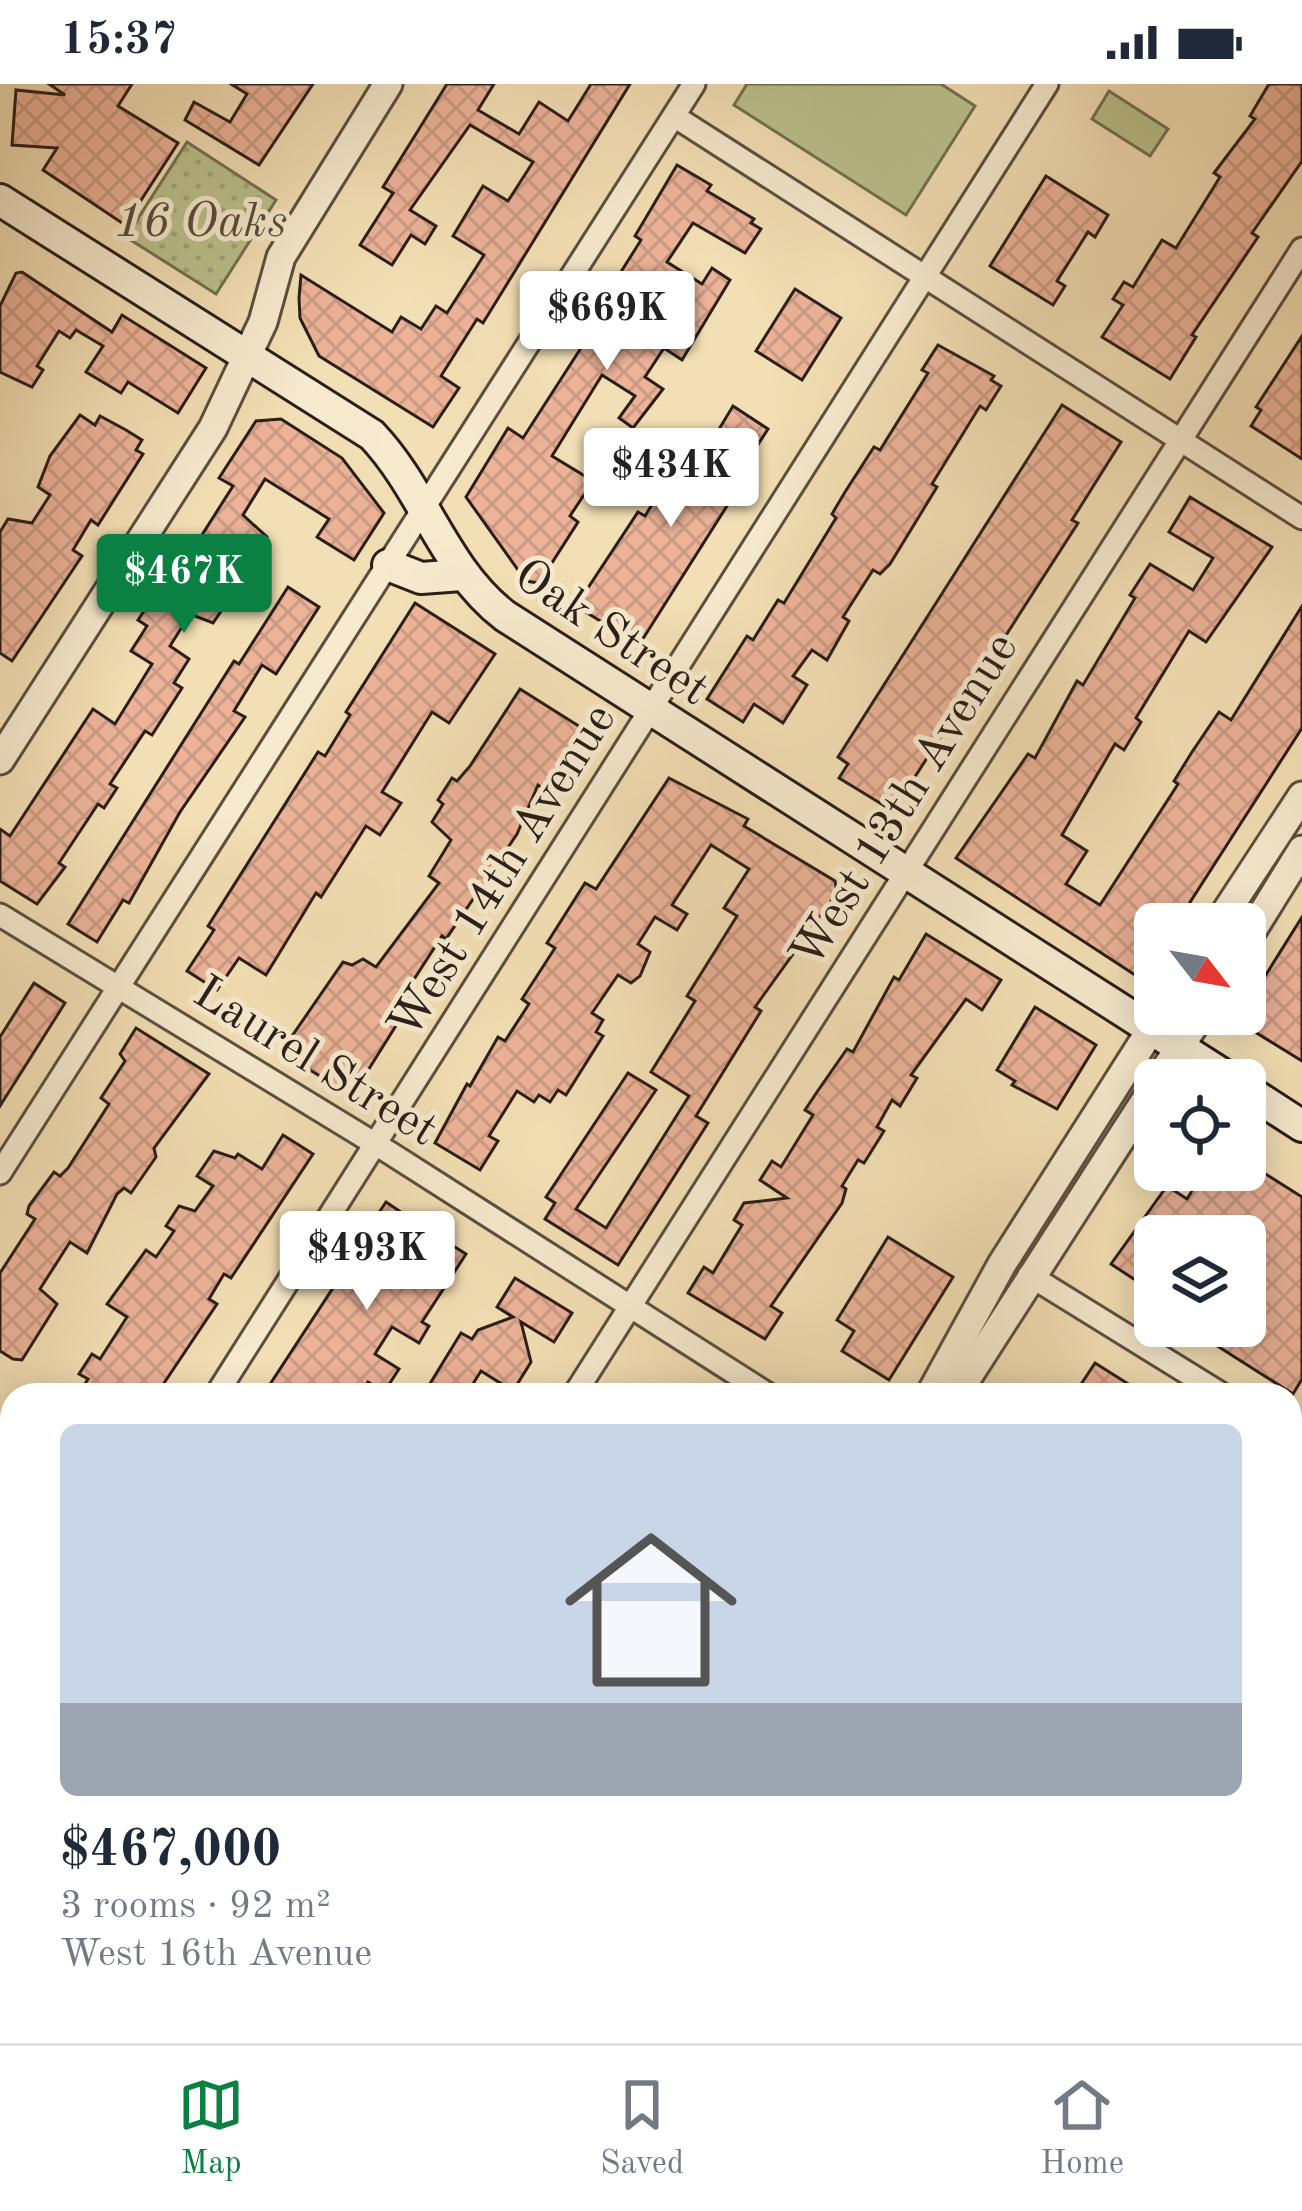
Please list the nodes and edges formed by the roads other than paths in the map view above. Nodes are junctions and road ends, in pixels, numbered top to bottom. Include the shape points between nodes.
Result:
1 (388, 84) edge
2 (694, 84) edge
3 (1047, 84) edge
4 (674, 116) junction
5 (2, 207) edge
6 (1302, 249) edge
7 (925, 277) junction
8 (249, 356) junction
9 (1180, 439) junction
10 (424, 507) junction
11 (1302, 518) edge
12 (388, 565) junction
13 (462, 574) junction
14 (651, 711) junction
15 (0, 760) edge
16 (1302, 796) edge
17 (1302, 850) edge
18 (904, 873) junction
19 (1232, 903) edge
20 (1266, 908) edge
21 (0, 915) edge
22 (118, 987) junction
23 (1134, 1011) edge
24 (1160, 1035) edge
25 (1161, 1035) edge
26 (1172, 1035) edge
27 (1203, 1059) edge
28 (1266, 1103) edge
29 (1302, 1126) edge
30 (376, 1144) junction
31 (0, 1173) edge
32 (1029, 1275) junction
33 (630, 1307) junction
34 (224, 1383) edge
35 (582, 1383) edge
36 (751, 1383) edge
37 (937, 1383) edge
38 (963, 1383) edge
39 (1204, 1383) edge

1 - 8 street via 281,256
2 - 4 street
3 - 7 street, West 14th Avenue
4 - 7 street
4 - 10 street
5 - 8 main road, Oak Street
6 - 9 street, West 13th Avenue
7 - 9 street
7 - 14 street, West 14th Avenue
8 - 10 main road, Oak Street via 372,435
8 - 15 street via 213,428
9 - 11 street
9 - 18 street, West 13th Avenue
10 - 12 street
10 - 13 main road, Oak Street
12 - 13 main road via 421,578
12 - 22 street
13 - 14 main road, Oak Street via 505,616
14 - 18 main road, Oak Street
14 - 30 street, West 14th Avenue
16 - 19 street
17 - 20 street
18 - 23 main road, Oak Street
18 - 33 street, West 13th Avenue
21 - 22 street, Laurel Street
22 - 30 street, Laurel Street
22 - 31 street
24 - 37 street via 1002,1264
25 - 32 street
26 - 27 main road, Oak Street
28 - 29 main road
30 - 33 street, Laurel Street
30 - 34 street, West 14th Avenue
32 - 38 street
32 - 39 street
33 - 35 street, West 13th Avenue
33 - 36 street, Laurel Street

